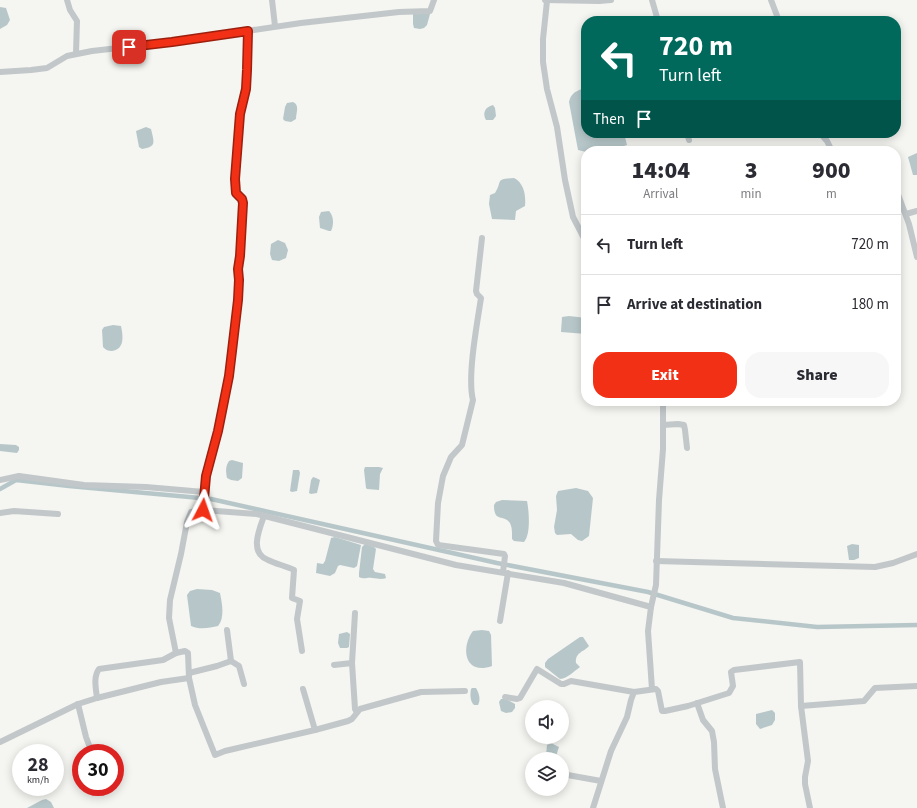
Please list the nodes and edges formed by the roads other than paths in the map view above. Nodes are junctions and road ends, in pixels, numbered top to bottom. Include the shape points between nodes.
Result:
1 (67, 0) edge
2 (272, 0) edge
3 (434, 0) edge
4 (546, 0) edge
5 (611, 0) edge
6 (652, 0) edge
7 (771, 0) edge
8 (657, 16) edge
9 (777, 16) edge
10 (275, 26) junction
11 (248, 31) junction
12 (76, 54) junction
13 (0, 72) edge
14 (901, 202) edge
15 (917, 210) edge
16 (906, 214) junction
17 (581, 232) edge
18 (482, 238) dead end
19 (917, 257) edge
20 (663, 406) edge
21 (663, 425) junction
22 (687, 448) dead end
23 (0, 480) edge
24 (204, 494) junction
25 (203, 507) junction
26 (0, 513) edge
27 (58, 514) dead end
28 (264, 516) junction
29 (917, 554) edge
30 (656, 561) junction
31 (505, 569) junction
32 (651, 606) junction
33 (354, 613) dead end
34 (500, 621) dead end
35 (227, 630) dead end
36 (302, 651) dead end
37 (176, 653) junction
38 (231, 661) junction
39 (352, 663) junction
40 (334, 665) dead end
41 (189, 675) junction
42 (244, 684) dead end
43 (917, 686) edge
44 (303, 689) dead end
45 (652, 689) junction
46 (465, 691) dead end
47 (634, 692) junction
48 (505, 697) dead end
49 (97, 698) junction
50 (78, 704) junction
51 (697, 704) junction
52 (801, 706) junction
53 (357, 712) junction
54 (315, 730) junction
55 (0, 742) edge
56 (89, 744) edge
57 (569, 775) edge
58 (601, 781) junction
59 (594, 808) edge
60 (723, 808) edge
61 (810, 808) edge

1 - 12 street via 77,21
2 - 10 street
3 - 10 street via 430,11
4 - 5 street
4 - 17 street via 543,62 547,89 557,127 573,217
6 - 8 street
7 - 9 street
10 - 11 street
11 - 12 street
11 - 24 street via 246,89 240,114 235,179 236,193 243,203 238,300 229,376
12 - 13 street via 66,56 47,68
14 - 16 street
15 - 16 street
16 - 19 street
18 - 31 street via 476,291 481,298 472,368 473,400 462,445 442,476 436,541 438,545 504,554
20 - 21 street
21 - 22 street via 684,426
21 - 30 street
23 - 24 street via 19,476 84,485 146,487
24 - 25 street
25 - 28 street
25 - 37 street via 191,512 187,522 170,600 169,618
26 - 27 street via 14,511
28 - 31 street via 456,565
28 - 36 street via 257,548 266,560 294,570 292,598 300,601 297,619
29 - 30 street via 893,564 874,567
30 - 32 street via 656,585
31 - 32 street
31 - 34 street
32 - 45 street via 648,630
33 - 39 street
35 - 38 street
37 - 41 street via 188,653
37 - 49 street via 164,660 99,669 95,680
38 - 41 street
38 - 42 street via 239,666
39 - 40 street
39 - 53 street
41 - 49 street
41 - 54 street via 195,705 215,755
43 - 52 street via 875,688 864,701
44 - 54 street
45 - 47 street
45 - 51 street via 658,690 662,710 665,711
46 - 53 street via 421,692
47 - 48 street via 571,681 561,684 537,669 520,698
47 - 58 street via 627,718 611,751
49 - 50 street
50 - 55 street
50 - 56 street
51 - 52 street via 729,693 733,686 731,672 734,670 800,662
51 - 60 street via 703,720 712,731 715,769
52 - 61 street via 808,761 805,777
53 - 54 street via 352,719
57 - 58 street
58 - 59 street

